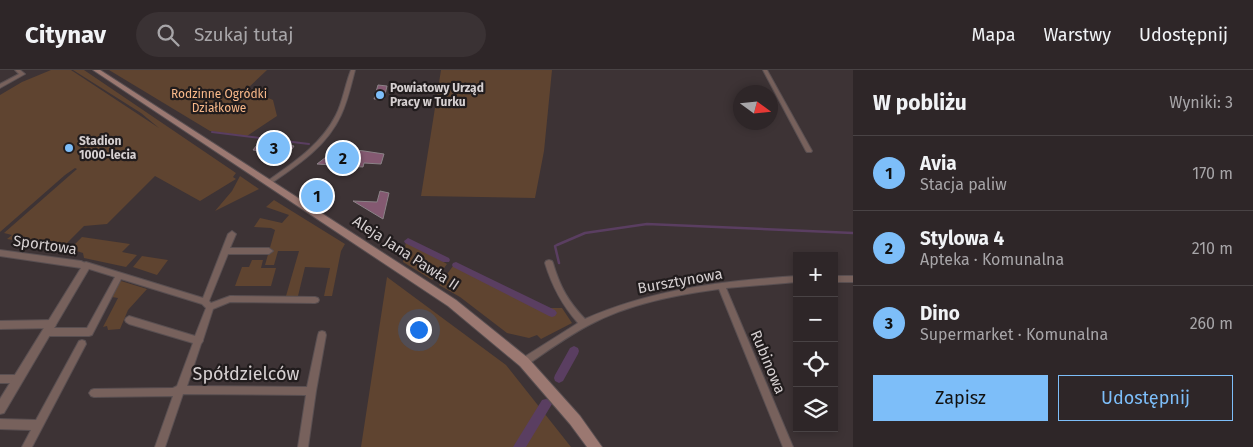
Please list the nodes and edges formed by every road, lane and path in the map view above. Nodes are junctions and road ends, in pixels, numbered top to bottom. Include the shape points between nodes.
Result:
1 (17, 70) edge
2 (96, 70) edge
3 (353, 70) edge
4 (765, 70) edge
5 (0, 86) edge
6 (809, 151) dead end
7 (268, 182) junction
8 (232, 234) dead end
9 (225, 251) junction
10 (269, 251) dead end
11 (0, 253) edge
12 (550, 263) dead end
13 (86, 266) junction
14 (119, 276) junction
15 (793, 279) edge
16 (838, 279) edge
17 (853, 279) edge
18 (722, 287) junction
19 (315, 300) dead end
20 (208, 304) junction
21 (129, 320) dead end
22 (584, 324) junction
23 (0, 325) edge
24 (50, 328) junction
25 (322, 335) dead end
26 (199, 340) junction
27 (82, 344) dead end
28 (524, 362) junction
29 (0, 379) edge
30 (18, 379) junction
31 (180, 390) junction
32 (311, 391) junction
33 (94, 393) dead end
34 (0, 409) edge
35 (0, 424) edge
36 (39, 425) junction
37 (26, 447) edge
38 (160, 447) edge
39 (303, 447) edge
40 (595, 447) edge
41 (788, 447) edge

1 - 5 street via 23,74
2 - 7 main road, Aleja Jana Pawła II
3 - 7 street via 339,114 323,140
4 - 6 street
7 - 28 main road, Aleja Jana Pawła II via 452,303
8 - 9 street, Spółdzielców
9 - 10 street
9 - 20 street, Spółdzielców
11 - 13 street, Sportowa
12 - 22 street via 560,296
13 - 14 street
13 - 24 street
14 - 20 street
14 - 24 street via 89,332
15 - 18 street, Bursztynowa
16 - 17 street
18 - 22 street, Bursztynowa via 647,299
18 - 41 street, Rubinowa
19 - 20 street via 230,299
20 - 26 street, Spółdzielców
21 - 26 street
22 - 28 street, Bursztynowa
23 - 24 street
24 - 30 street
25 - 32 street, Spółdzielców
26 - 31 street, Spółdzielców
27 - 36 street
28 - 40 main road, Aleja Jana Pawła II
29 - 30 street
30 - 34 street
31 - 32 street, Spółdzielców
31 - 33 street, Spółdzielców
31 - 38 street, Spółdzielców
32 - 39 street, Spółdzielców
35 - 36 street
36 - 37 street

